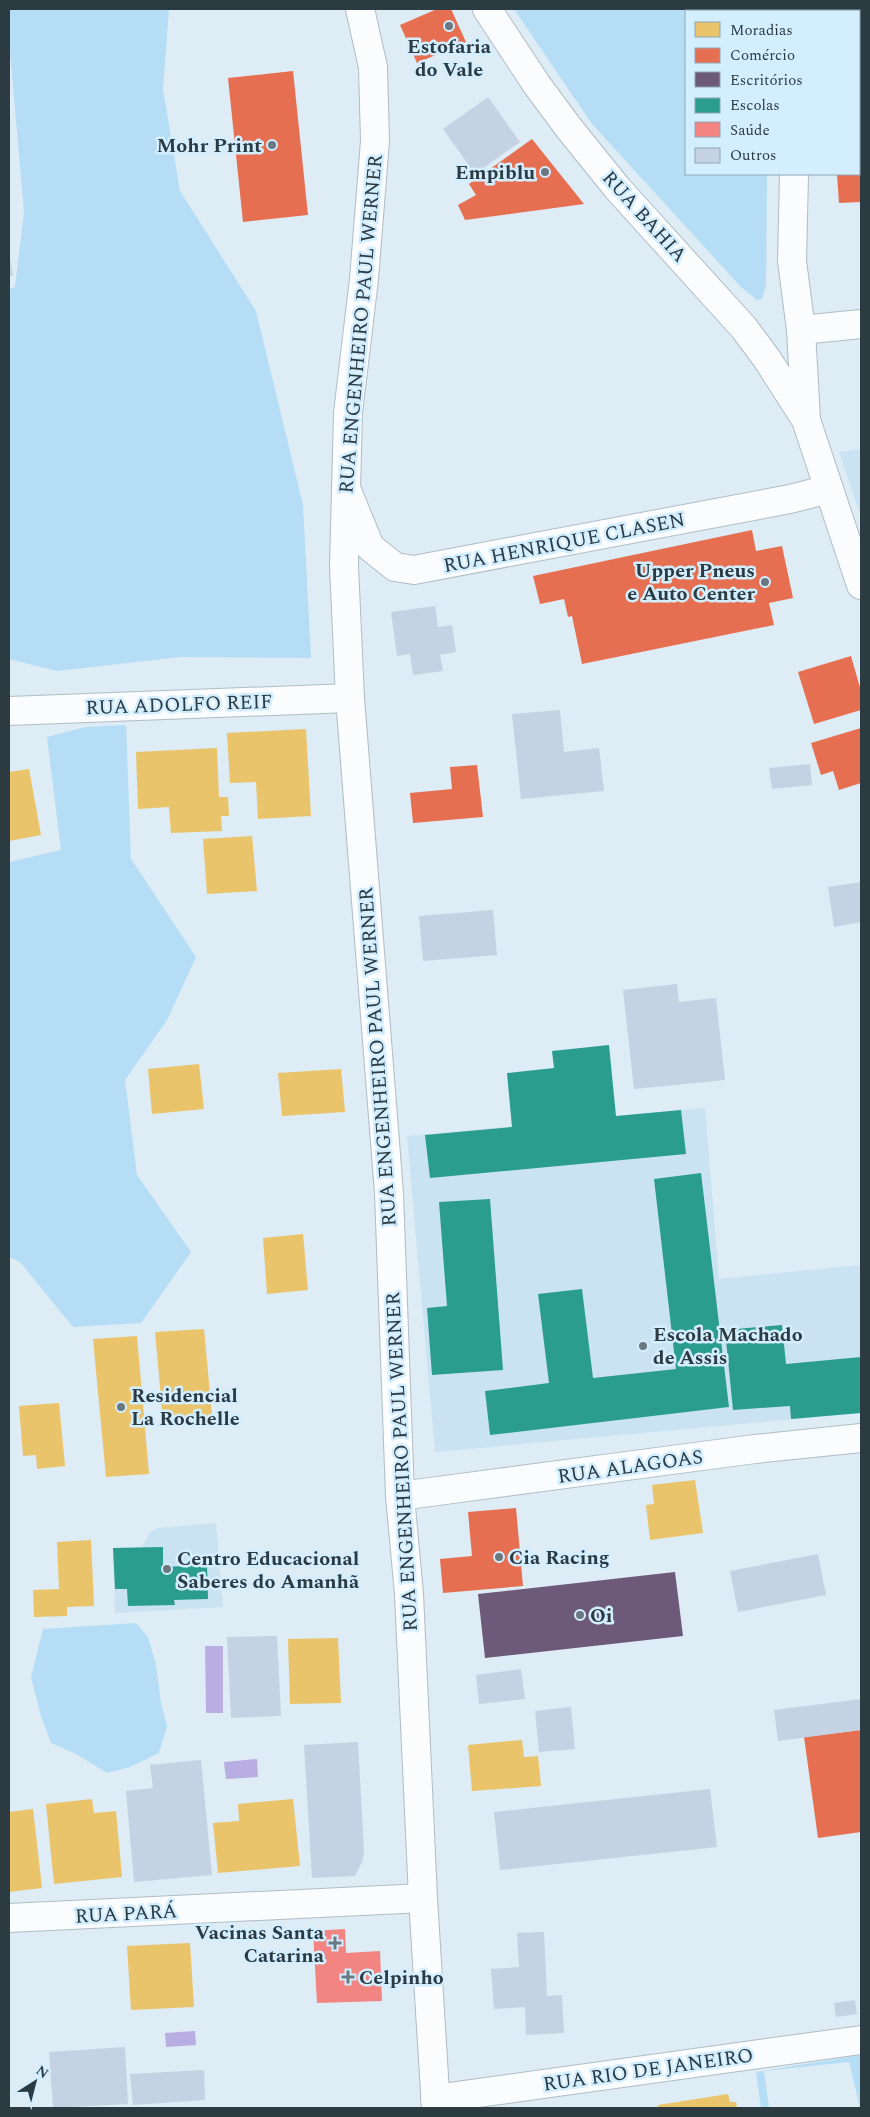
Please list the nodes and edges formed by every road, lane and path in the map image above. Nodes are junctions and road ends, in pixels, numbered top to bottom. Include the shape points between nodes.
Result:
1 (360, 9) edge
2 (487, 9) edge
3 (794, 175) edge
4 (861, 324) edge
5 (801, 330) junction
6 (806, 420) junction
7 (345, 486) junction
8 (829, 489) junction
9 (861, 585) edge
10 (350, 698) junction
11 (9, 711) edge
12 (861, 1438) edge
13 (400, 1496) junction
14 (423, 1898) junction
15 (9, 1918) edge
16 (861, 2040) edge
17 (436, 2104) edge

1 - 7 main road, RUA ENGENHEIRO PAUL WERNER via 373,66 375,141 364,279 348,413
2 - 6 main road, RUA BAHIA via 568,127 618,189 744,328
3 - 5 main road via 792,261
4 - 5 main road
5 - 6 main road
6 - 8 main road
7 - 8 main road, RUA HENRIQUE CLASEN via 370,547 395,568 414,570
7 - 10 main road, RUA ENGENHEIRO PAUL WERNER via 344,566
8 - 9 main road
10 - 11 main road, RUA ADOLFO REIF
10 - 13 main road, RUA ENGENHEIRO PAUL WERNER via 389,1193
12 - 13 main road, RUA ALAGOAS
13 - 14 main road, RUA ENGENHEIRO PAUL WERNER via 409,1594
14 - 15 main road, RUA PARÁ
14 - 17 main road, RUA ENGENHEIRO PAUL WERNER
16 - 17 main road, RUA RIO DE JANEIRO

